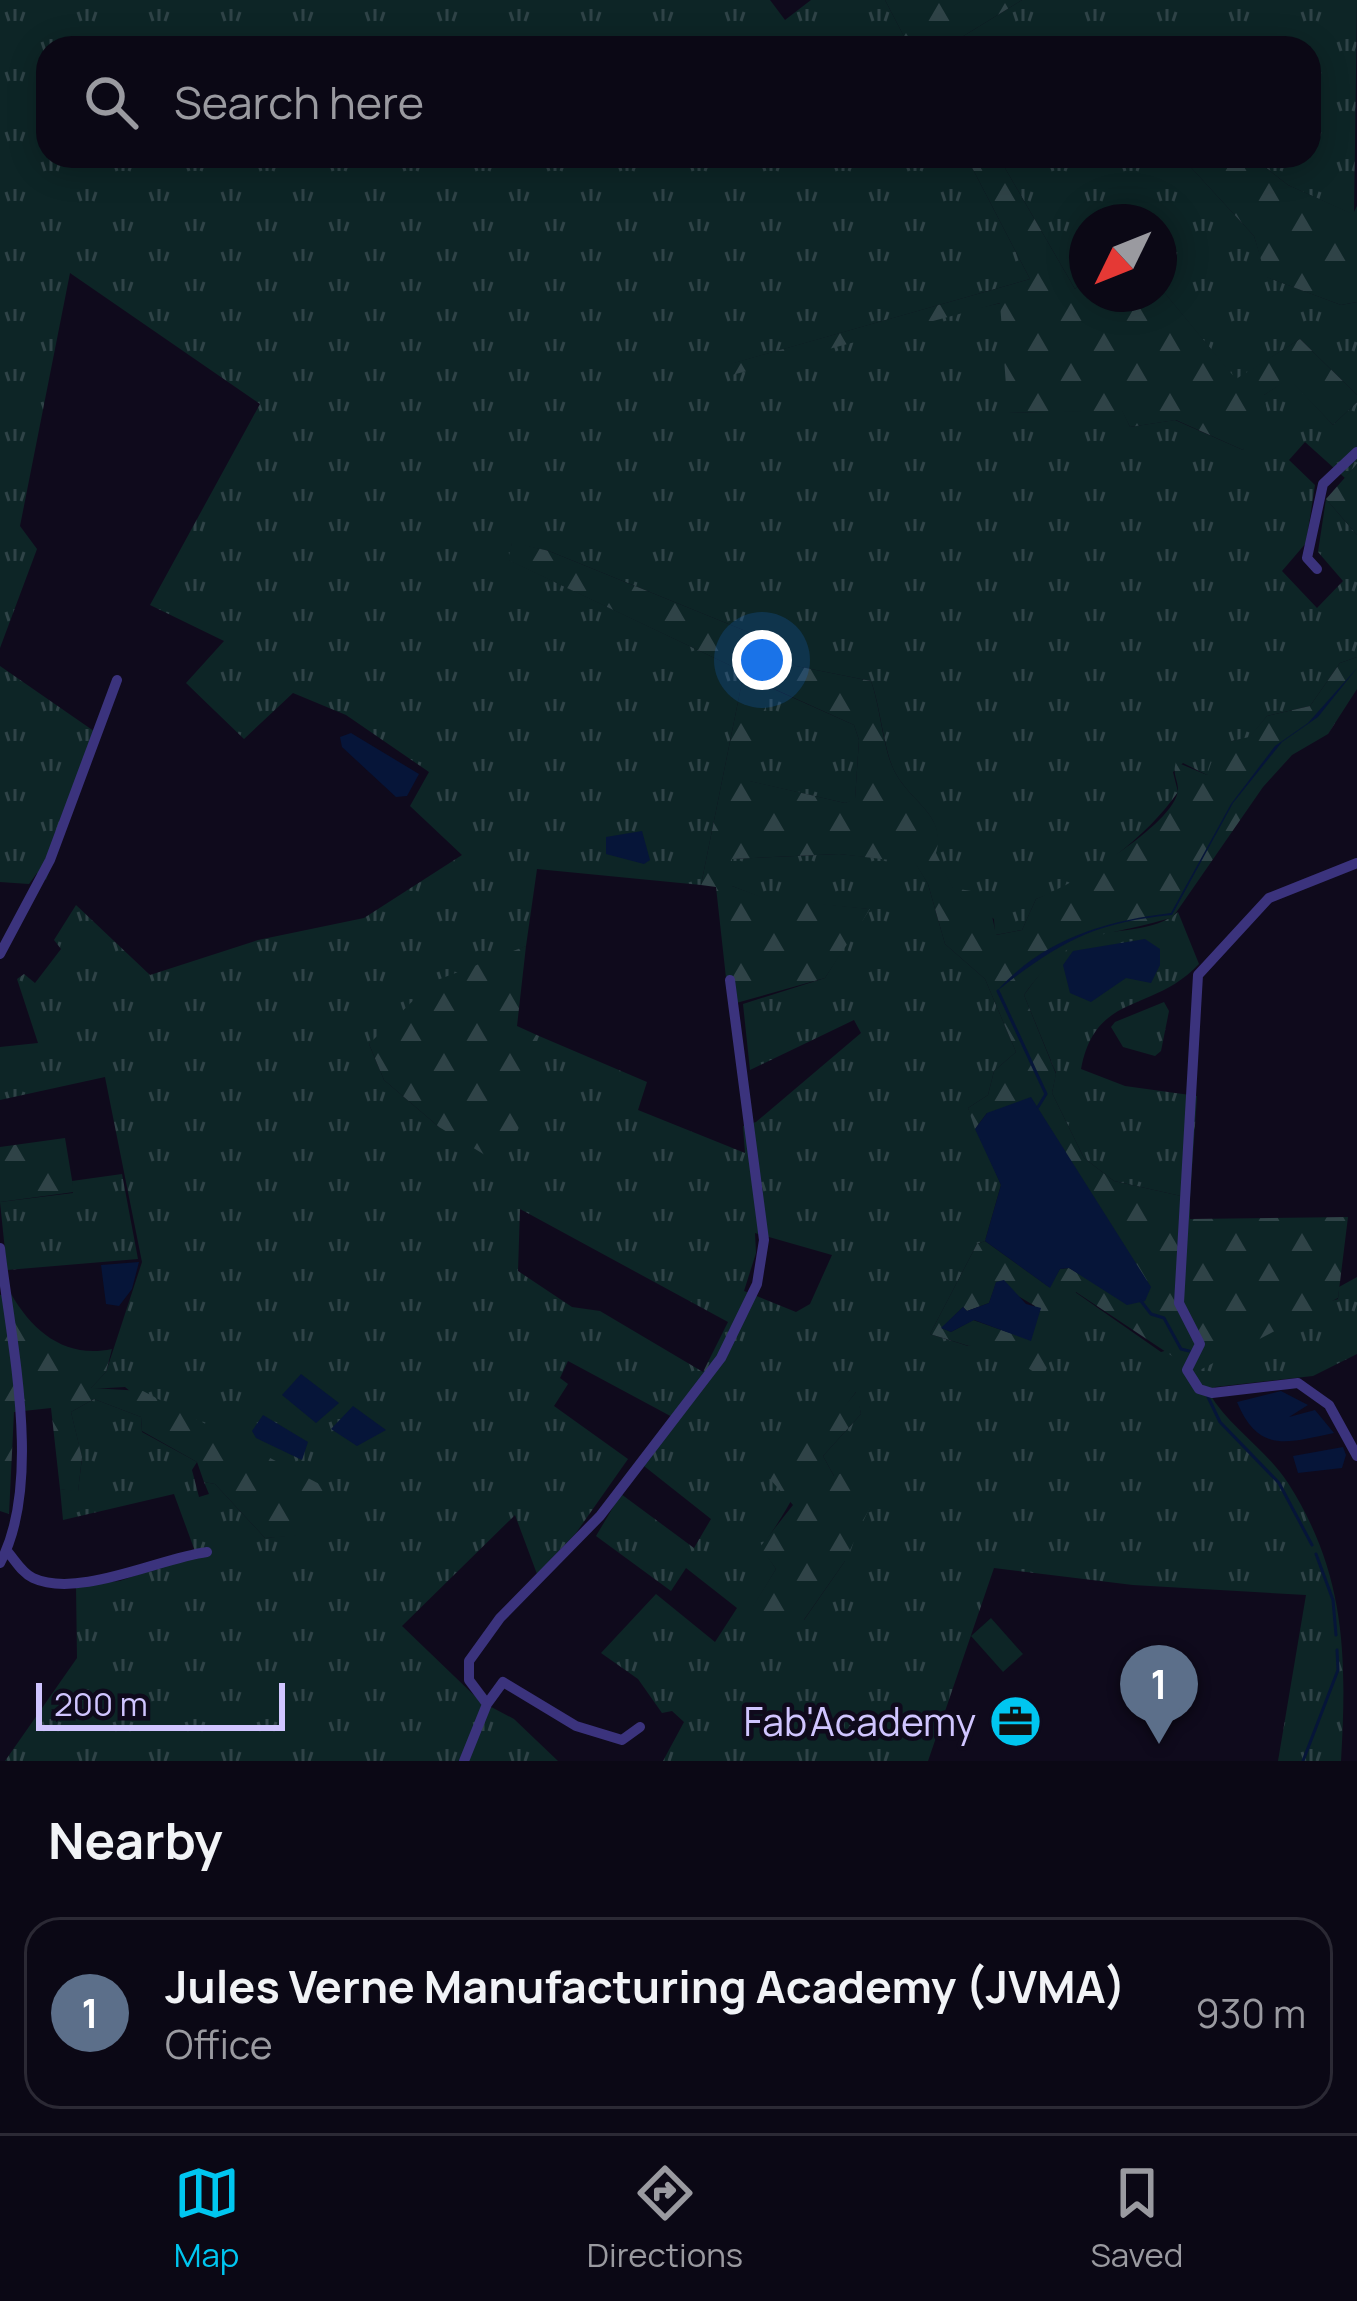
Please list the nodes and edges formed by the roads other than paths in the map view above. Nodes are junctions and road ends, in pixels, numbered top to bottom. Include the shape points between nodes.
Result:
1 (1357, 452) edge
2 (1317, 569) dead end
3 (117, 680) dead end
4 (1357, 863) edge
5 (0, 954) edge
6 (730, 980) dead end
7 (0, 1248) edge
8 (1357, 1456) edge
9 (7, 1551) junction
10 (207, 1552) dead end
11 (0, 1563) edge
12 (488, 1704) junction
13 (640, 1727) dead end
14 (464, 1761) edge

1 - 2 street via 1323,484 1306,559
3 - 5 street via 50,860
4 - 8 street via 1269,898 1198,974 1178,1303 1200,1344 1187,1370 1199,1389 1298,1383 1329,1405
6 - 12 street via 762,1269 721,1358 599,1516 469,1661 469,1680
7 - 9 street via 20,1448
9 - 10 street via 32,1578 57,1581 125,1574
9 - 11 street
12 - 13 street via 503,1682 600,1736 622,1739
12 - 14 street

